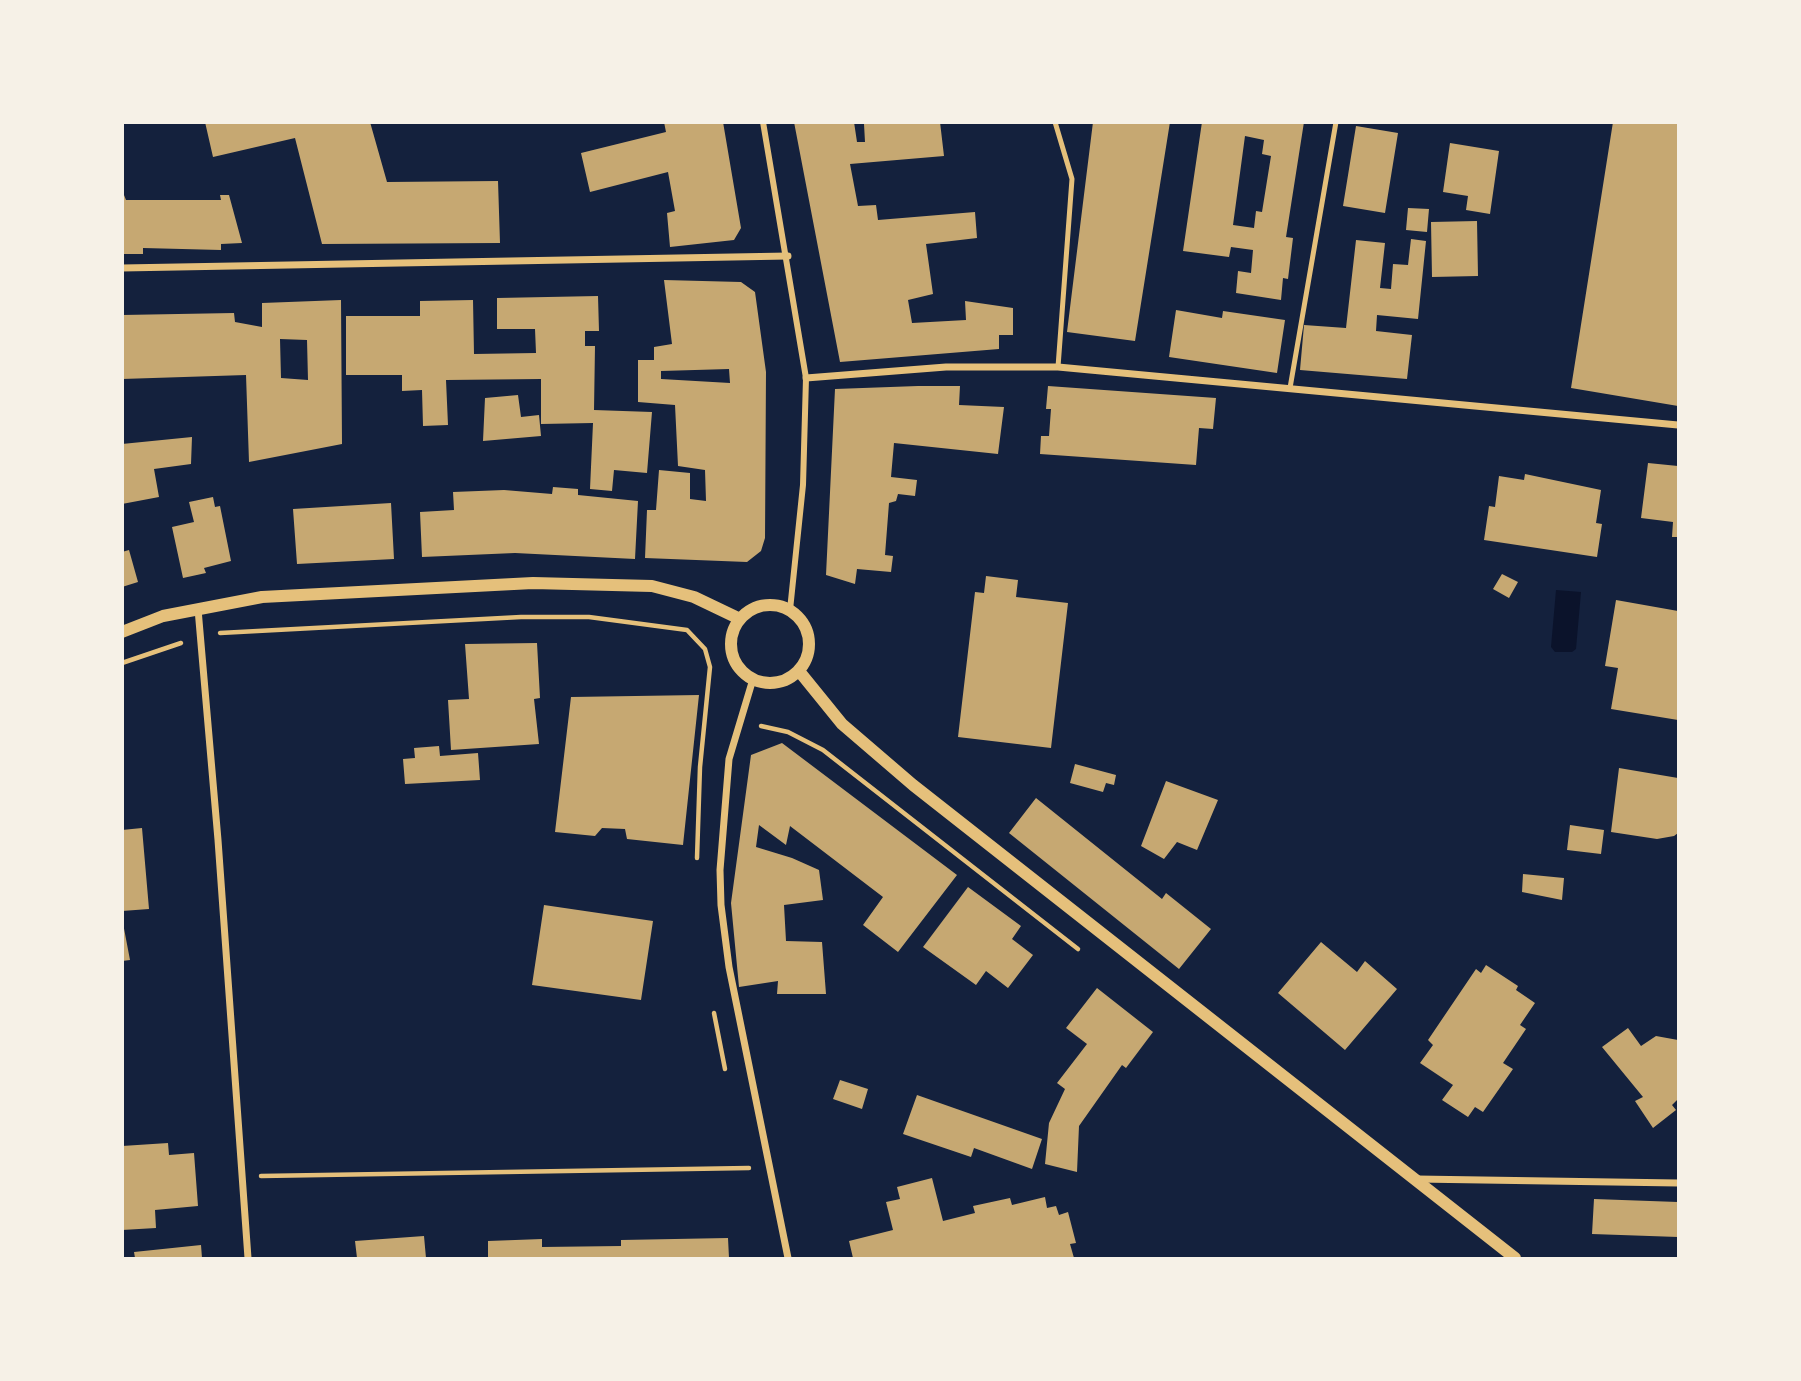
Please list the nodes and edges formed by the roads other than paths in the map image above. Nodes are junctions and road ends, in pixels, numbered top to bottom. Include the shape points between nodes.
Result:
1 (763, 122) edge
2 (1055, 122) edge
3 (1336, 122) edge
4 (788, 256) junction
5 (122, 268) edge
6 (1058, 367) junction
7 (806, 378) junction
8 (1290, 388) junction
9 (1678, 425) edge
10 (198, 608) junction
11 (790, 610) junction
12 (740, 619) junction
13 (122, 632) edge
14 (799, 671) junction
15 (753, 679) junction
16 (1413, 1179) junction
17 (1678, 1183) edge
18 (248, 1258) edge
19 (788, 1258) edge
20 (1515, 1258) edge

1 - 4 street
2 - 6 lane via 1072,179
3 - 8 lane
4 - 5 street
4 - 7 street
6 - 7 street via 946,367
6 - 8 street
7 - 11 street via 803,485
8 - 9 street
10 - 12 street via 262,597 558,584 652,586 694,597
10 - 13 street
10 - 18 street
11 - 12 street via 772,604
11 - 14 street via 801,619 809,637 807,659
12 - 15 street via 732,635 732,653 737,666
14 - 15 street via 774,683
14 - 16 street via 842,724 913,785
15 - 19 street via 735,732 724,814 721,905 736,1005
16 - 17 street
16 - 20 street

